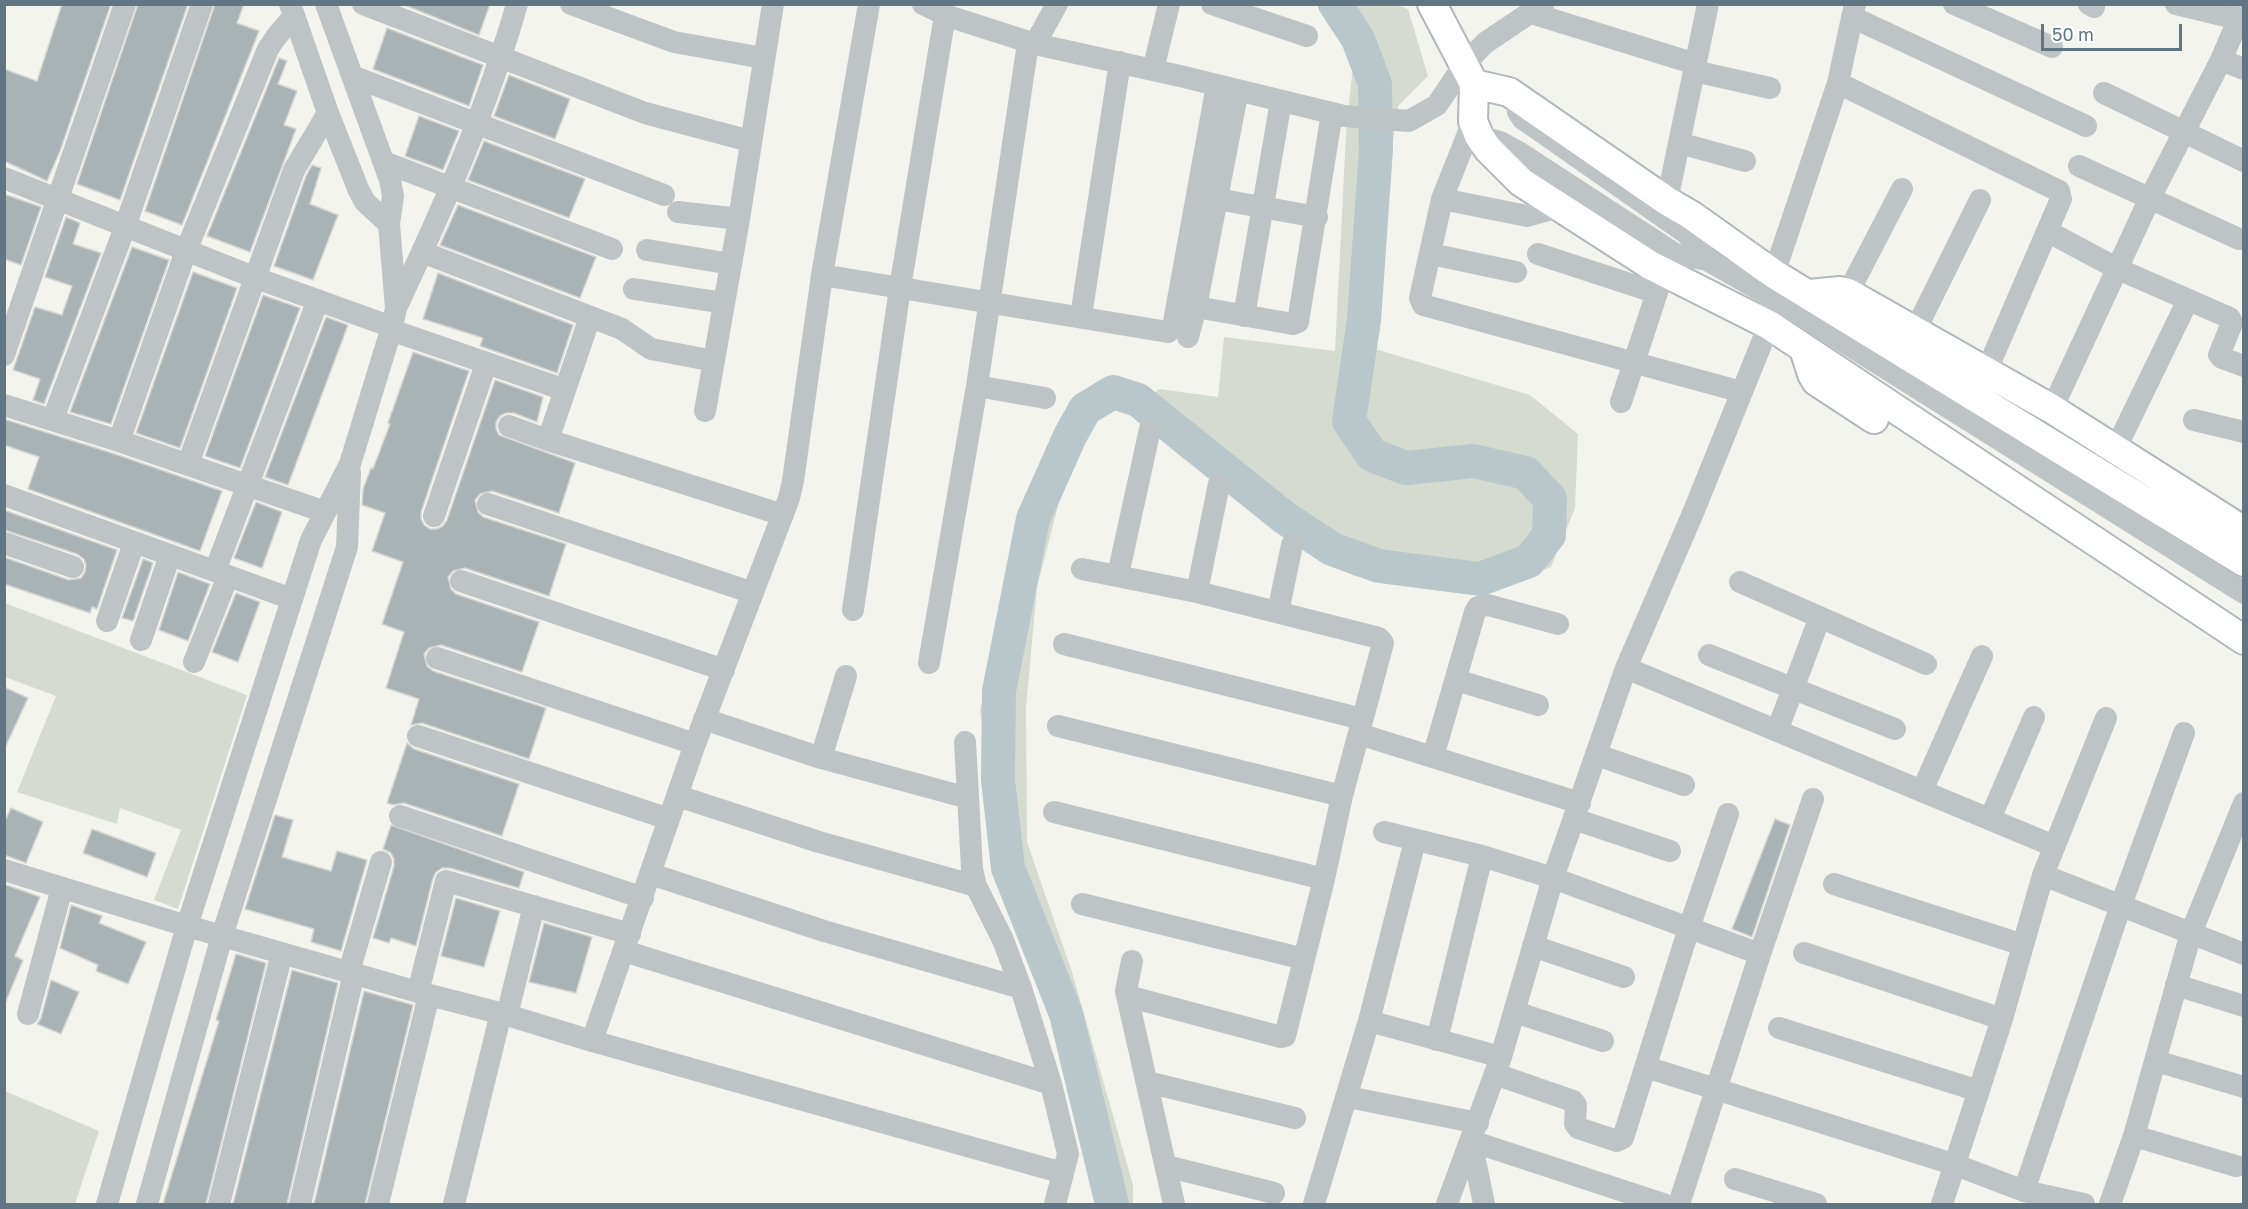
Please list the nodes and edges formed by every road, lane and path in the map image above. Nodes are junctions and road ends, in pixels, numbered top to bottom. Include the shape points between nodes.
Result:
1 (125, 4) edge
2 (202, 4) edge
3 (326, 4) edge
4 (363, 4) edge
5 (518, 4) edge
6 (571, 4) edge
7 (773, 4) edge
8 (869, 4) edge
9 (923, 4) edge
10 (1057, 4) edge
11 (1169, 4) edge
12 (1212, 4) edge
13 (1432, 4) edge
14 (1708, 4) edge
15 (1954, 4) edge
16 (2176, 4) edge
17 (1537, 9) edge
18 (292, 10) edge
19 (1853, 11) edge
20 (949, 12) edge
21 (2241, 14) edge
22 (1307, 36) dead end
23 (1032, 43) junction
24 (2052, 47) dead end
25 (502, 57) junction
26 (763, 58) junction
27 (2221, 60) junction
28 (1120, 63) junction
29 (1695, 68) junction
30 (2244, 69) edge
31 (1153, 70) junction
32 (1469, 74) junction
33 (352, 76) junction
34 (1838, 83) junction
35 (1228, 88) junction
36 (1770, 88) dead end
37 (1509, 92) junction
38 (2104, 93) dead end
39 (1281, 101) junction
40 (328, 113) junction
41 (1338, 115) junction
42 (477, 124) junction
43 (2086, 126) dead end
44 (1476, 128) junction
45 (2184, 133) junction
46 (750, 141) junction
47 (1679, 143) junction
48 (1745, 161) dead end
49 (2244, 161) edge
50 (384, 162) junction
51 (2079, 166) dead end
52 (4, 178) edge
53 (450, 188) junction
54 (1902, 189) dead end
55 (2150, 198) junction
56 (57, 199) junction
57 (1217, 199) junction
58 (1442, 199) junction
59 (1980, 200) dead end
60 (1667, 201) junction
61 (1263, 207) junction
62 (1560, 207) junction
63 (1317, 217) junction
64 (739, 219) junction
65 (389, 224) junction
66 (125, 226) junction
67 (2047, 231) junction
68 (2239, 239) dead end
69 (612, 249) dead end
70 (186, 250) junction
71 (647, 250) dead end
72 (422, 252) junction
73 (1431, 254) junction
74 (1538, 254) dead end
75 (1707, 260) junction
76 (731, 264) junction
77 (2118, 269) junction
78 (1516, 272) dead end
79 (822, 275) junction
80 (256, 278) junction
81 (1660, 282) junction
82 (1773, 285) junction
83 (900, 288) junction
84 (634, 289) dead end
85 (1848, 293) junction
86 (1810, 294) junction
87 (318, 300) junction
88 (2188, 300) junction
89 (990, 302) junction
90 (724, 303) junction
91 (1196, 307) junction
92 (1081, 316) junction
93 (1244, 316) junction
94 (590, 317) junction
95 (393, 322) junction
96 (1769, 325) junction
97 (1915, 331) junction
98 (1188, 337) dead end
99 (1804, 349) junction
100 (4, 355) edge
101 (714, 361) junction
102 (1635, 363) junction
103 (486, 364) junction
104 (2244, 366) edge
105 (1987, 370) junction
106 (977, 386) junction
107 (565, 390) junction
108 (1742, 392) junction
109 (1046, 398) dead end
110 (1621, 402) dead end
111 (4, 405) edge
112 (2052, 409) junction
113 (705, 411) dead end
114 (53, 419) junction
115 (2194, 420) dead end
116 (509, 426) dead end
117 (1149, 429) dead end
118 (2244, 432) edge
119 (119, 441) junction
120 (548, 441) junction
121 (2115, 450) junction
122 (188, 464) junction
123 (350, 464) junction
124 (1219, 484) dead end
125 (246, 485) junction
126 (4, 495) edge
127 (488, 504) dead end
128 (325, 512) junction
129 (783, 515) junction
130 (434, 516) dead end
131 (2244, 531) edge
132 (4, 543) edge
133 (134, 543) junction
134 (1292, 545) dead end
135 (170, 555) junction
136 (2244, 562) edge
137 (73, 567) dead end
138 (1082, 569) dead end
139 (222, 574) junction
140 (1118, 575) junction
141 (461, 581) dead end
142 (1740, 582) dead end
143 (1197, 592) junction
144 (753, 593) junction
145 (2244, 593) edge
146 (292, 599) junction
147 (853, 610) dead end
148 (1278, 612) junction
149 (1820, 617) junction
150 (107, 621) dead end
151 (1558, 624) dead end
152 (141, 640) dead end
153 (2244, 640) edge
154 (1064, 644) dead end
155 (1709, 655) dead end
156 (1982, 656) dead end
157 (437, 658) dead end
158 (2244, 658) edge
159 (194, 662) dead end
160 (929, 663) dead end
161 (1926, 664) dead end
162 (1626, 668) junction
163 (724, 670) junction
164 (846, 676) dead end
165 (1456, 680) junction
166 (1794, 687) junction
167 (1538, 705) dead end
168 (2034, 717) dead end
169 (2106, 718) dead end
170 (704, 720) junction
171 (1058, 726) dead end
172 (1361, 726) junction
173 (1895, 729) dead end
174 (1777, 731) junction
175 (2184, 733) dead end
176 (418, 736) dead end
177 (965, 742) dead end
178 (695, 744) junction
179 (1597, 754) junction
180 (1433, 757) junction
181 (821, 758) junction
182 (1684, 785) dead end
183 (1922, 791) junction
184 (678, 796) junction
185 (1342, 796) junction
186 (968, 798) junction
187 (1813, 799) dead end
188 (2244, 803) edge
189 (1577, 811) junction
190 (1054, 812) dead end
191 (1728, 814) dead end
192 (400, 816) dead end
193 (669, 819) junction
194 (1990, 819) junction
195 (1384, 832) dead end
196 (1415, 841) junction
197 (2054, 846) junction
198 (1670, 851) dead end
199 (1482, 856) junction
200 (381, 862) dead end
201 (4, 870) edge
202 (651, 874) junction
203 (2043, 875) junction
204 (1553, 878) junction
205 (1324, 879) junction
206 (1834, 884) dead end
207 (976, 886) junction
208 (62, 888) junction
209 (643, 897) junction
210 (1082, 904) dead end
211 (2121, 905) junction
212 (534, 906) junction
213 (187, 926) junction
214 (1689, 928) junction
215 (2191, 933) junction
216 (222, 936) junction
217 (627, 943) junction
218 (2024, 945) junction
219 (1533, 946) junction
220 (282, 953) junction
221 (1804, 953) dead end
222 (1760, 954) junction
223 (2244, 954) edge
224 (1304, 959) junction
225 (1132, 960) dead end
226 (352, 973) junction
227 (1624, 977) dead end
228 (2176, 985) junction
229 (1021, 988) junction
230 (424, 994) junction
231 (1127, 996) junction
232 (2244, 1006) edge
233 (1515, 1012) junction
234 (28, 1014) dead end
235 (504, 1014) junction
236 (2002, 1019) junction
237 (1369, 1021) junction
238 (1779, 1028) dead end
239 (1437, 1040) junction
240 (592, 1041) junction
241 (1603, 1041) dead end
242 (2156, 1061) junction
243 (1498, 1066) junction
244 (1646, 1067) junction
245 (1147, 1082) junction
246 (1051, 1084) junction
247 (2244, 1087) edge
248 (1718, 1089) junction
249 (1979, 1091) junction
250 (1348, 1097) junction
251 (1295, 1118) dead end
252 (1474, 1132) junction
253 (2134, 1136) junction
254 (1956, 1165) junction
255 (1166, 1166) junction
256 (2236, 1166) dead end
257 (1063, 1173) junction
258 (1735, 1179) dead end
259 (2024, 1191) junction
260 (1274, 1193) dead end
261 (107, 1204) edge
262 (147, 1204) edge
263 (219, 1204) edge
264 (300, 1204) edge
265 (378, 1204) edge
266 (454, 1204) edge
267 (1055, 1204) edge
268 (1174, 1204) edge
269 (1314, 1204) edge
270 (1447, 1204) edge
271 (1484, 1204) edge
272 (1663, 1204) edge
273 (1679, 1204) edge
274 (1816, 1204) edge
275 (1942, 1204) edge
276 (2084, 1204) edge
277 (2110, 1204) edge

1 - 56 street
2 - 66 street
3 - 33 street
4 - 25 street
5 - 25 street
6 - 26 street via 674,42
7 - 26 street
8 - 79 street
9 - 20 street
10 - 23 street
11 - 31 street
12 - 22 street
13 - 32 main road
14 - 29 street
15 - 24 street
16 - 21 street
17 - 29 street
17 - 32 street via 1485,43
18 - 40 street
18 - 70 street via 271,42
19 - 34 street
19 - 43 street
20 - 23 street
20 - 83 street
21 - 27 street
23 - 28 street
23 - 89 street
25 - 42 street
25 - 46 street via 645,112
26 - 46 street
27 - 30 street
27 - 45 street
28 - 31 street
28 - 92 street
29 - 36 street
29 - 47 street
31 - 35 street
32 - 37 main road
32 - 41 street via 1437,105 1409,121
32 - 44 main road
33 - 42 street
33 - 50 street
34 - 67 street via 2056,189 2061,199
34 - 82 street
35 - 39 street
35 - 57 street
35 - 92 street via 1171,330 1166,333
37 - 60 main road
37 - 75 street via 1523,119 1686,233
38 - 45 street
39 - 41 street
39 - 61 street
40 - 65 street via 365,202
40 - 80 street via 294,170
41 - 63 street
42 - 53 street
42 - 64 street via 671,204
44 - 58 street
44 - 62 main road via 1488,149 1521,182
44 - 75 street via 1675,254
45 - 49 street
45 - 55 street
46 - 64 street
47 - 48 street
47 - 60 street
50 - 53 street
50 - 65 street via 393,196
51 - 55 street
52 - 56 street
53 - 69 street
53 - 72 street
54 - 85 street
55 - 68 street
55 - 77 street
56 - 66 street
56 - 100 street
57 - 61 street
57 - 91 street
58 - 62 street via 1527,216
58 - 73 street
59 - 97 street
60 - 82 main road via 1691,215
61 - 63 street
61 - 93 street
62 - 81 main road
63 - 93 street via 1298,322
64 - 76 street
65 - 95 street
66 - 70 street
66 - 114 street
67 - 77 street
67 - 105 street
70 - 80 street
70 - 119 street
71 - 76 street
72 - 94 street
72 - 95 street
73 - 78 street
73 - 102 street via 1420,298 1423,305
74 - 81 street
75 - 82 street
76 - 90 street
77 - 88 street
77 - 112 street
79 - 83 street
79 - 129 street via 793,482
80 - 87 street
80 - 122 street
81 - 96 main road
81 - 102 street
82 - 86 main road
82 - 96 street
82 - 145 street
83 - 89 street
83 - 147 street
84 - 90 street
85 - 86 main road
85 - 97 main road
86 - 136 main road
87 - 95 street
87 - 125 street
88 - 104 street via 2231,320 2219,355
88 - 121 street
89 - 92 street
89 - 106 street
90 - 101 street
91 - 93 street
91 - 98 street
94 - 101 street via 622,329 651,349
94 - 107 street
95 - 103 street
95 - 123 street
96 - 99 main road
96 - 108 street
97 - 105 main road
99 - 153 main road
99 - 158 main road via 1816,381
101 - 113 street
102 - 108 street
102 - 110 street
103 - 107 street
103 - 130 street
105 - 112 main road
106 - 109 street
106 - 160 street
107 - 120 street
108 - 162 street
111 - 114 street
112 - 121 main road
114 - 119 street
115 - 118 street
116 - 120 street
117 - 140 street
119 - 122 street
120 - 129 street
121 - 131 main road
122 - 125 street
123 - 128 street
123 - 216 street via 347,547
124 - 143 street
125 - 128 street
125 - 139 street
126 - 133 street
127 - 144 street
128 - 146 street via 311,540
129 - 144 street
132 - 137 street
133 - 135 street
133 - 150 street
134 - 148 street
135 - 139 street
135 - 152 street
138 - 140 street
139 - 146 street
139 - 159 street
140 - 143 street
141 - 163 street
142 - 149 street
143 - 148 street
144 - 163 street
146 - 213 street
148 - 172 street via 1382,640
149 - 161 street
149 - 166 street
151 - 165 street via 1488,605 1478,608
154 - 172 street
155 - 166 street
156 - 183 street
157 - 178 street
162 - 174 street
162 - 179 street
163 - 170 street
164 - 181 street
165 - 167 street
165 - 180 street
166 - 173 street
166 - 174 street
168 - 194 street
169 - 197 street
170 - 178 street
170 - 181 street
171 - 185 street
172 - 180 street
172 - 185 street
174 - 183 street
175 - 211 street
176 - 193 street
177 - 186 street
178 - 184 street
179 - 182 street
179 - 189 street
180 - 189 street
181 - 186 street
183 - 194 street
184 - 193 street
184 - 207 street via 819,842
185 - 205 street
186 - 207 street via 970,855
187 - 222 street
188 - 215 street
189 - 198 street
189 - 204 street
190 - 205 street
191 - 214 street
192 - 209 street
193 - 202 street
194 - 197 street
195 - 196 street
196 - 199 street
196 - 237 street
197 - 203 street
199 - 204 street
199 - 239 street
200 - 226 street
201 - 208 street
202 - 209 street
202 - 229 street via 824,931
203 - 211 street
203 - 218 street
204 - 214 street
204 - 219 street
205 - 224 street
206 - 218 street
207 - 229 street via 1004,940
208 - 213 street
208 - 234 street
209 - 217 street
210 - 224 street
211 - 215 street
211 - 259 street
212 - 217 street
212 - 230 street via 446,880
212 - 235 street
213 - 216 street
213 - 261 street
214 - 222 street
214 - 244 street
215 - 223 street
215 - 228 street
216 - 220 street
216 - 262 street
217 - 240 street
217 - 246 street
218 - 236 street
219 - 227 street
219 - 233 street
220 - 226 street
220 - 263 street
221 - 236 street
222 - 248 street
224 - 231 street via 1283,1037
225 - 231 street
226 - 230 street
226 - 264 street
228 - 232 street
228 - 242 street
229 - 246 street
230 - 235 street
230 - 265 street
231 - 245 street
233 - 241 street
233 - 243 street
235 - 240 street
235 - 266 street
236 - 249 street
237 - 239 street
237 - 250 street
238 - 249 street
239 - 243 street
240 - 257 street
242 - 247 street
242 - 253 street
243 - 244 street via 1573,1101 1576,1127 1619,1142
243 - 252 street
244 - 248 street
245 - 251 street
245 - 255 street
246 - 257 street via 1068,1154
248 - 254 street
248 - 273 street
249 - 254 street
250 - 252 street
250 - 269 street
252 - 270 street
252 - 271 street
252 - 272 street
253 - 256 street
253 - 277 street
254 - 259 street
254 - 275 street
255 - 260 street
255 - 268 street
257 - 267 street
258 - 274 street
259 - 276 street

